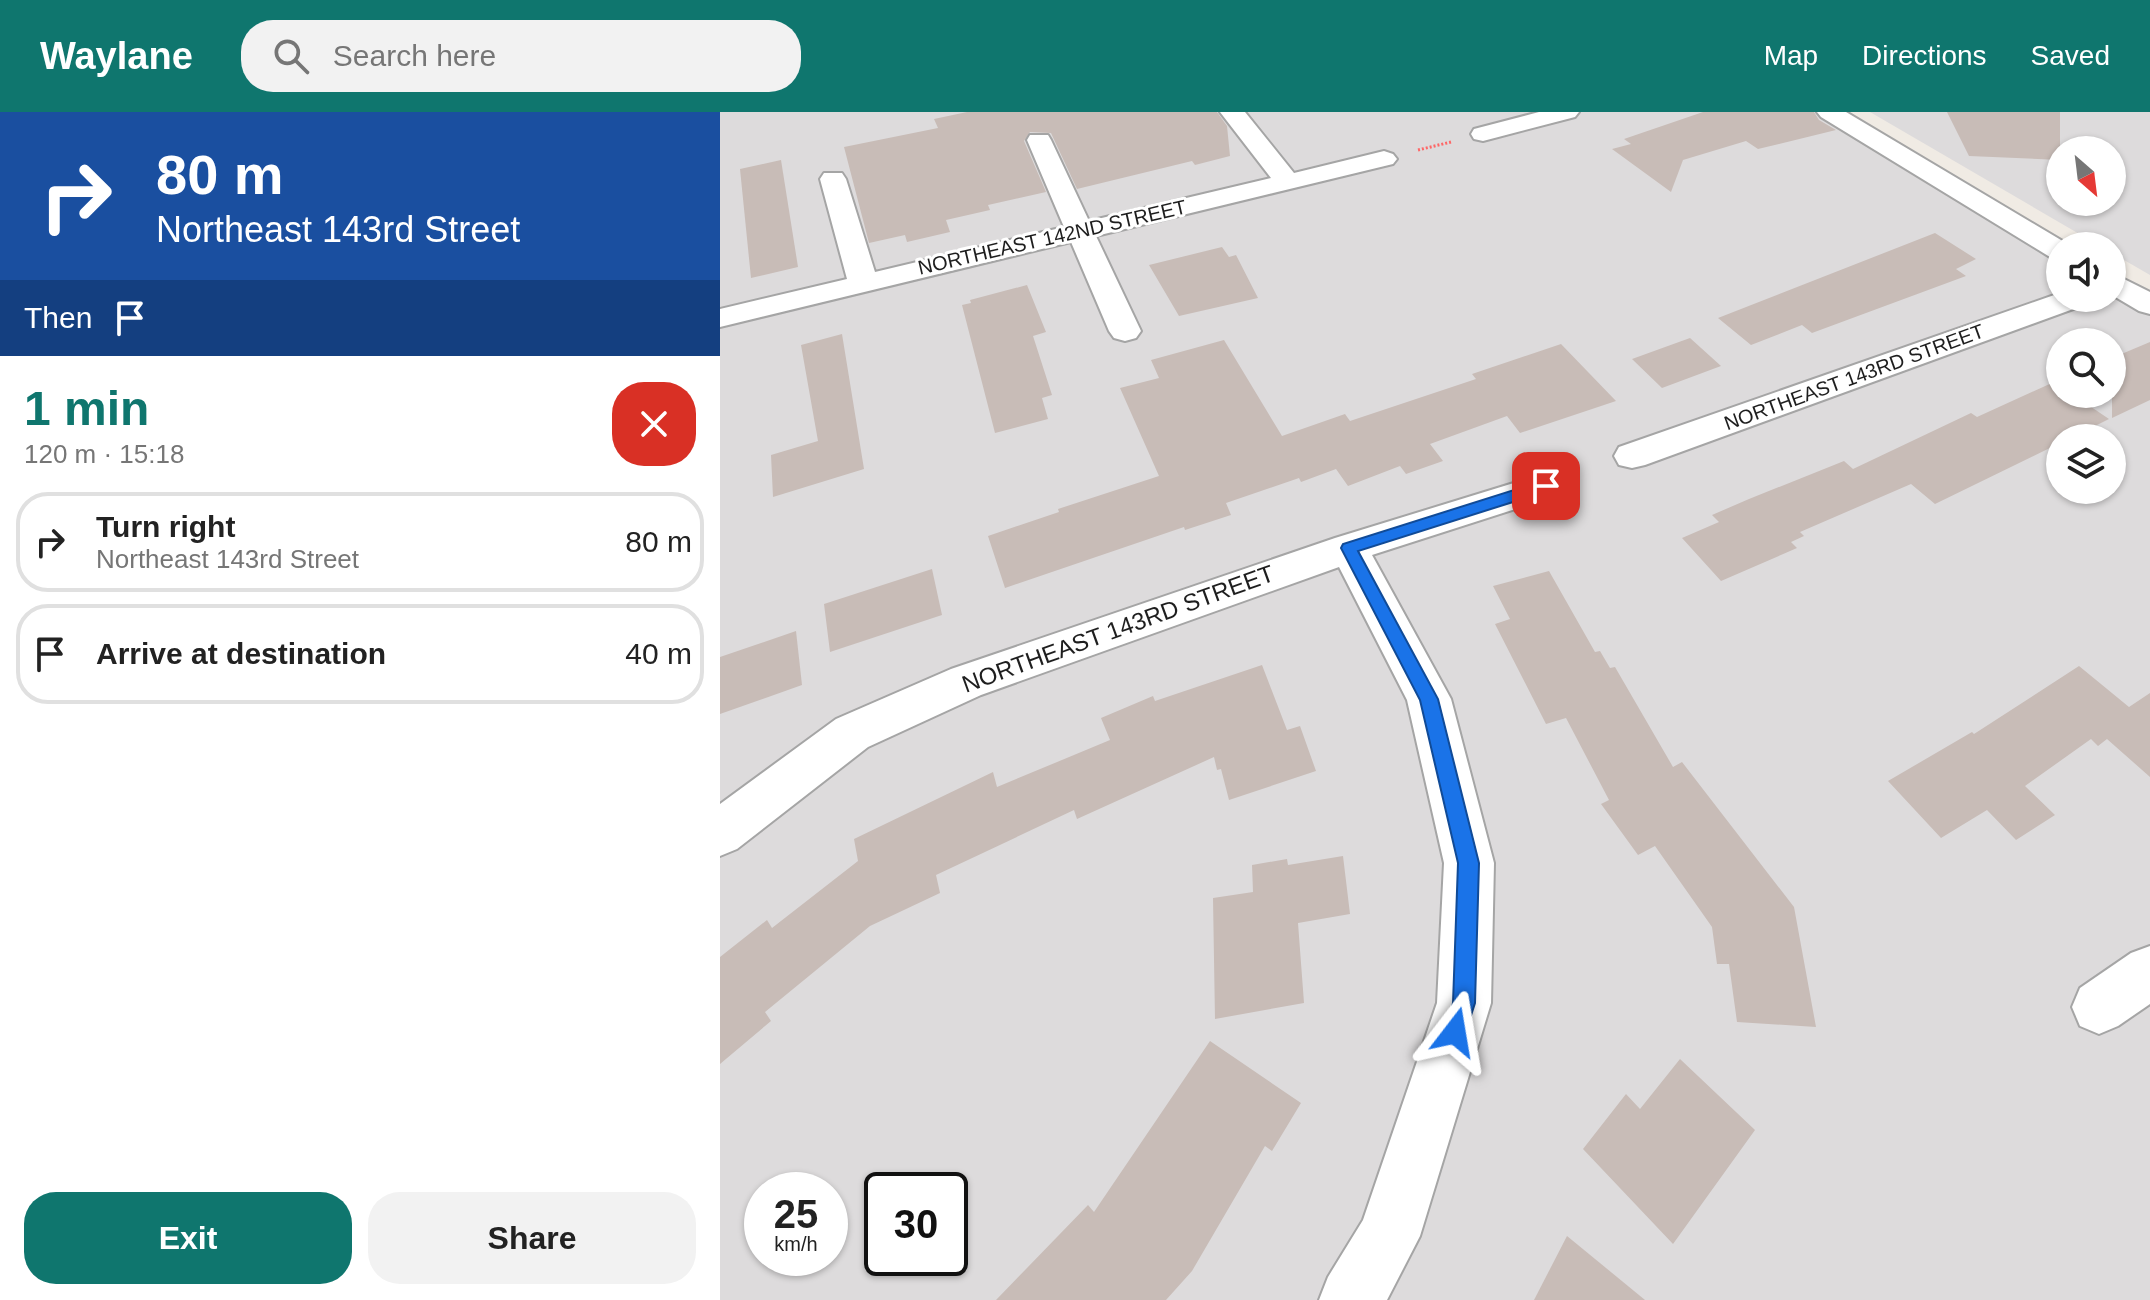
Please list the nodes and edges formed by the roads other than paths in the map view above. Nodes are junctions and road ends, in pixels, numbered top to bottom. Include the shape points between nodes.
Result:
1 (1232, 112) edge
2 (1567, 112) edge
3 (1829, 112) edge
4 (1483, 134) road end
5 (1039, 140) dead end
6 (1384, 159) road end
7 (833, 179) dead end
8 (1286, 180) junction
9 (1080, 231) junction
10 (2046, 243) edge
11 (2150, 270) edge
12 (2126, 279) edge
13 (863, 282) junction
14 (2126, 291) edge
15 (2150, 305) edge
16 (2046, 309) edge
17 (720, 318) edge
18 (1125, 331) dead end
19 (1632, 456) dead end
20 (1546, 486) dead end
21 (1349, 548) junction
22 (720, 833) edge
23 (2150, 972) edge
24 (2099, 1007) dead end
25 (1351, 1300) edge

1 - 8 street
2 - 4 street
3 - 10 street
5 - 9 street
6 - 8 street, NORTHEAST 142ND STREET
7 - 13 street
8 - 9 street, NORTHEAST 142ND STREET
9 - 13 street, NORTHEAST 142ND STREET
9 - 18 street
11 - 12 street
13 - 17 street, NORTHEAST 142ND STREET
14 - 15 street
16 - 19 street, NORTHEAST 143RD STREET
20 - 21 street, NORTHEAST 143RD STREET
21 - 22 street, NORTHEAST 143RD STREET via 966,682 852,733
21 - 25 street via 1429,699 1469,863 1464,1003 1389,1236
23 - 24 street

